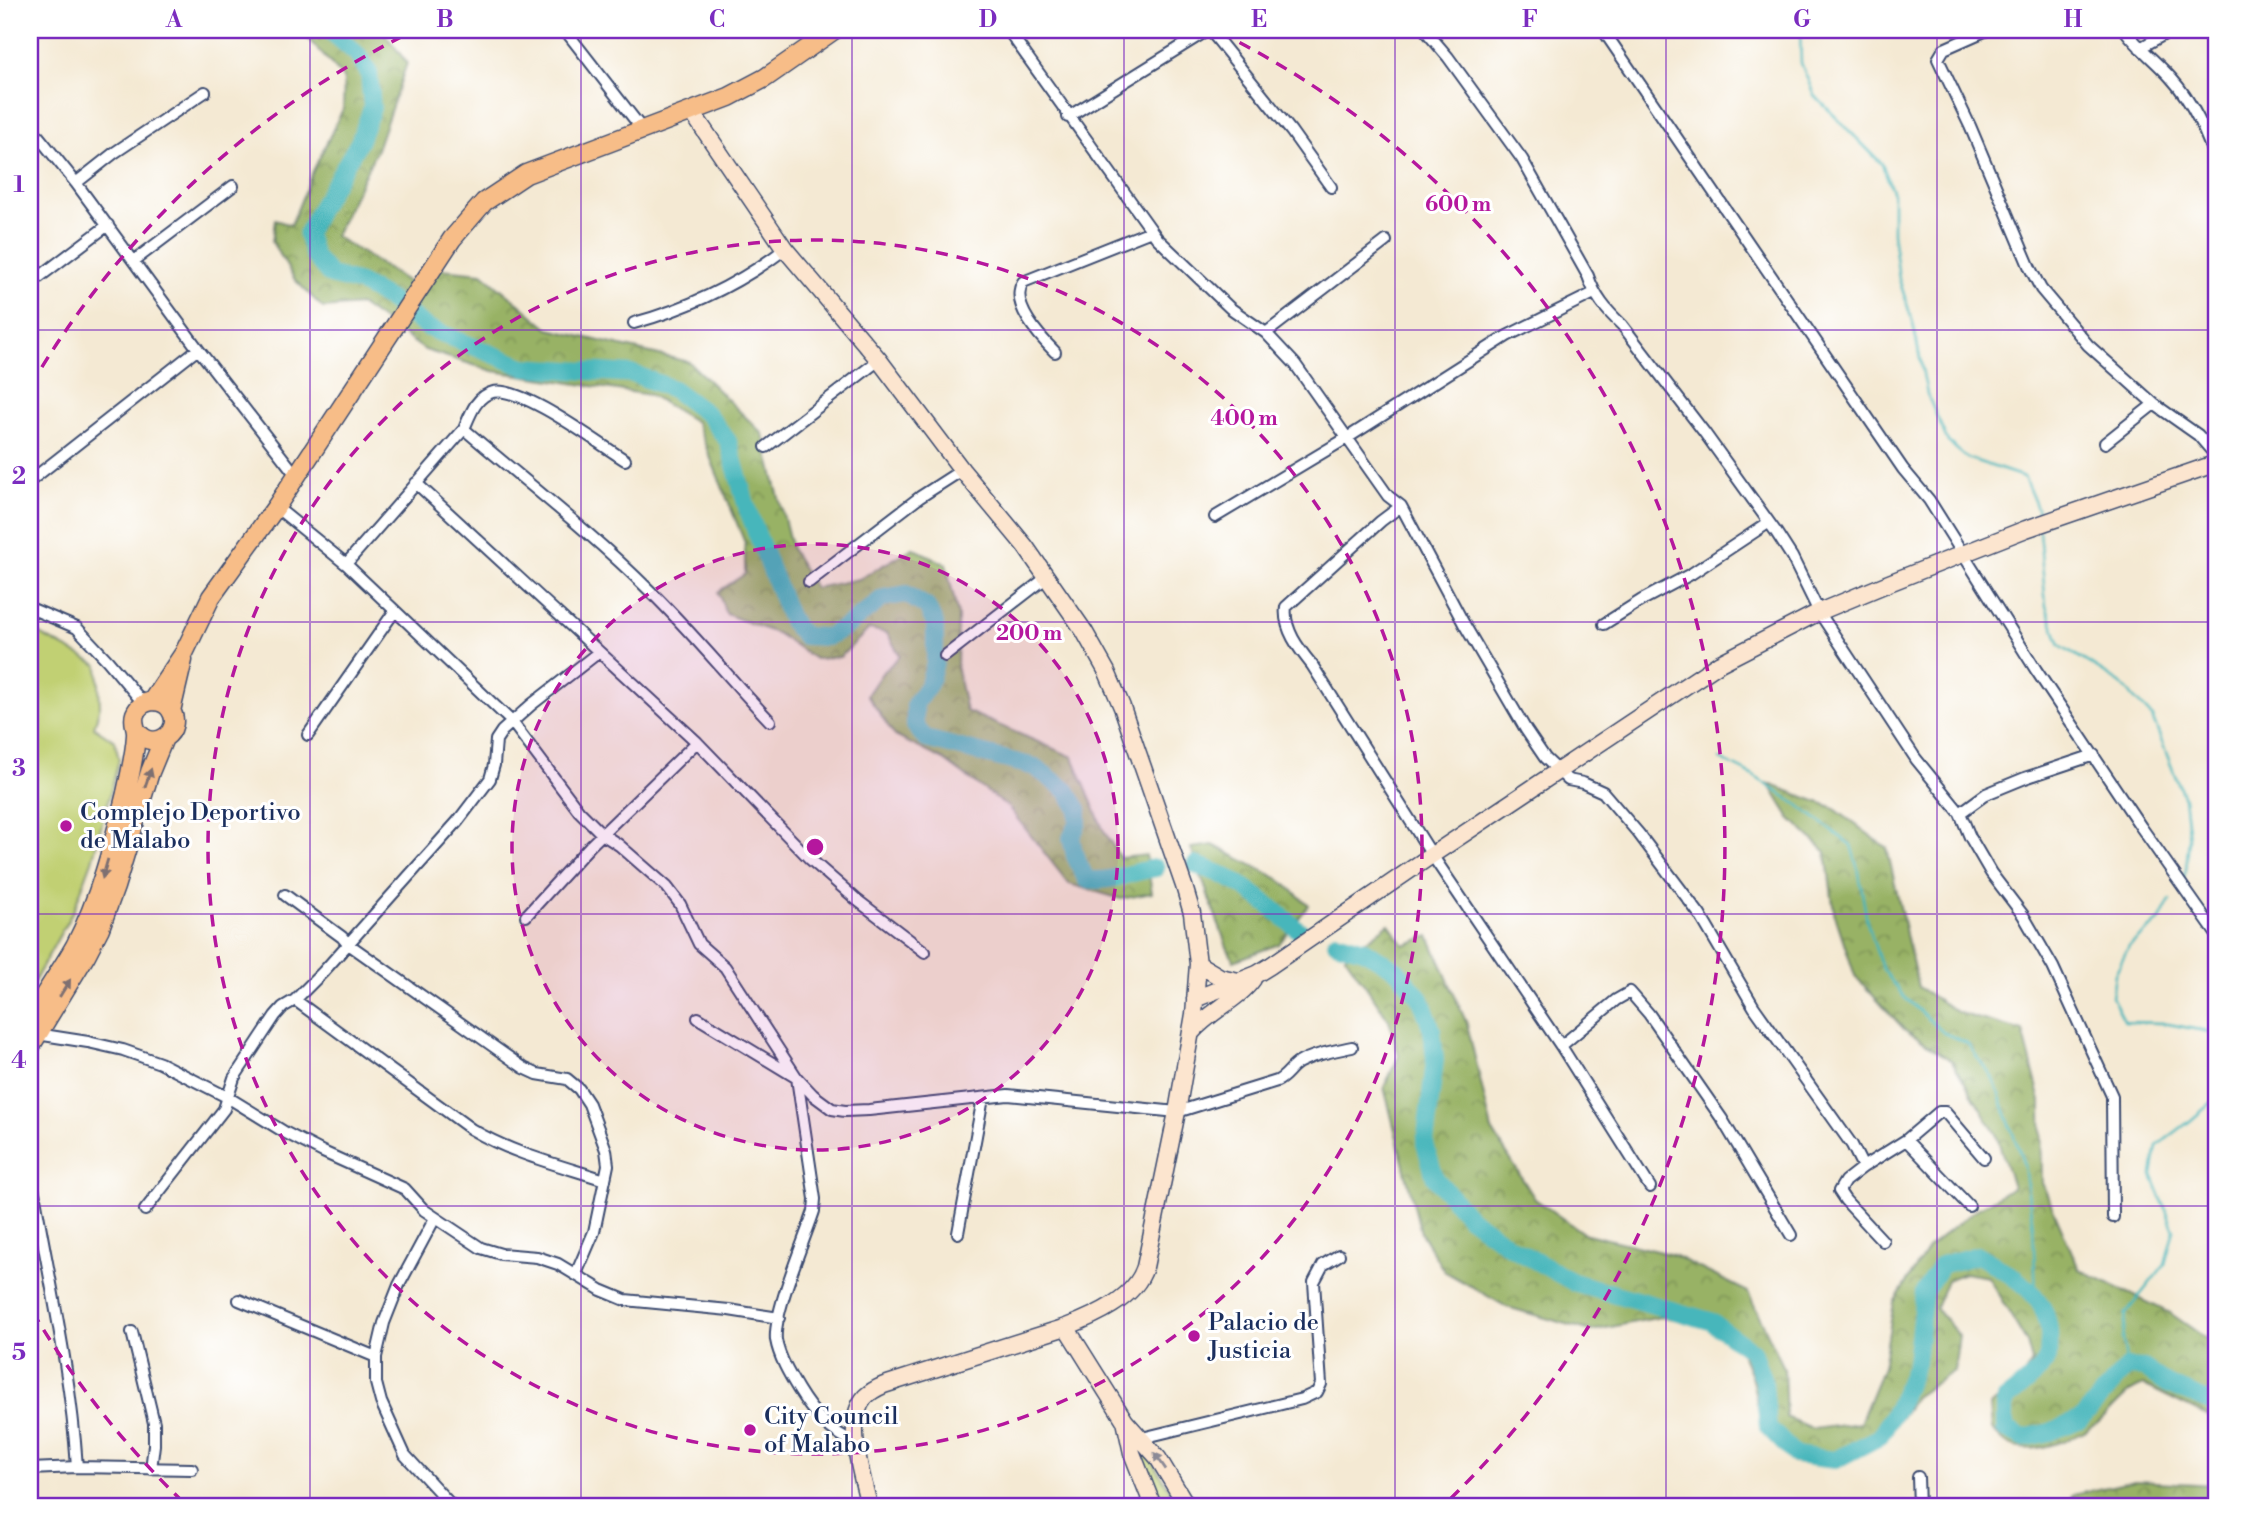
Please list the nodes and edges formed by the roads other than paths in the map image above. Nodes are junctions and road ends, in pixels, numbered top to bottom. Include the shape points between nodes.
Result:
1 (565, 30) edge
2 (580, 30) edge
3 (834, 30) edge
4 (1008, 30) edge
5 (1209, 30) edge
6 (1425, 30) edge
7 (1603, 30) edge
8 (1987, 30) edge
9 (2125, 30) edge
10 (2172, 30) edge
11 (573, 40) junction
12 (2140, 48) junction
13 (205, 92) dead end
14 (691, 112) junction
15 (1068, 117) junction
16 (30, 126) edge
17 (642, 129) junction
18 (2217, 166) edge
19 (76, 183) junction
20 (233, 186) dead end
21 (1331, 187) dead end
22 (108, 225) junction
23 (1151, 232) junction
24 (1386, 241) dead end
25 (785, 249) junction
26 (135, 260) junction
27 (30, 284) edge
28 (1594, 293) junction
29 (634, 323) dead end
30 (1266, 332) junction
31 (198, 349) junction
32 (1055, 352) dead end
33 (879, 360) junction
34 (2154, 404) junction
35 (464, 429) junction
36 (1347, 438) junction
37 (2105, 443) dead end
38 (766, 447) dead end
39 (2217, 457) edge
40 (625, 460) dead end
41 (2217, 463) edge
42 (962, 470) junction
43 (296, 475) junction
44 (30, 481) edge
45 (416, 483) junction
46 (1401, 506) junction
47 (276, 507) junction
48 (1216, 517) dead end
49 (1768, 523) junction
50 (1964, 554) junction
51 (346, 564) junction
52 (1047, 577) junction
53 (809, 582) dead end
54 (30, 608) edge
55 (394, 612) junction
56 (1819, 612) junction
57 (1604, 624) dead end
58 (599, 652) junction
59 (184, 653) junction
60 (945, 656) dead end
61 (148, 702) junction
62 (171, 711) junction
63 (770, 721) dead end
64 (512, 722) junction
65 (137, 731) junction
66 (308, 735) dead end
67 (164, 738) junction
68 (696, 742) junction
69 (2094, 755) junction
70 (1557, 771) junction
71 (1959, 813) junction
72 (602, 834) junction
73 (1432, 855) junction
74 (285, 895) dead end
75 (526, 916) dead end
76 (2217, 935) edge
77 (347, 943) junction
78 (925, 952) dead end
79 (1198, 964) junction
80 (1257, 974) junction
81 (1238, 981) junction
82 (295, 1000) junction
83 (1225, 1003) junction
84 (1195, 1007) junction
85 (698, 1018) dead end
86 (32, 1033) edge
87 (1191, 1033) junction
88 (1561, 1046) junction
89 (1352, 1047) dead end
90 (797, 1078) junction
91 (229, 1098) junction
92 (983, 1098) junction
93 (1177, 1112) junction
94 (1906, 1140) junction
95 (1984, 1158) dead end
96 (1863, 1167) junction
97 (605, 1180) junction
98 (30, 1182) edge
99 (1650, 1187) dead end
100 (1969, 1206) dead end
101 (145, 1210) dead end
102 (2113, 1217) dead end
103 (435, 1218) junction
104 (958, 1233) dead end
105 (1791, 1235) dead end
106 (1883, 1241) dead end
107 (1339, 1255) dead end
108 (576, 1274) junction
109 (239, 1300) dead end
110 (779, 1318) junction
111 (1066, 1327) junction
112 (132, 1332) dead end
113 (376, 1357) junction
114 (1125, 1422) junction
115 (1142, 1438) junction
116 (856, 1443) junction
117 (77, 1467) junction
118 (30, 1469) edge
119 (151, 1469) junction
120 (192, 1469) dead end
121 (1917, 1477) dead end
122 (452, 1506) edge
123 (869, 1506) edge
124 (1153, 1506) edge
125 (1187, 1506) edge
126 (1919, 1506) edge

1 - 11 street
2 - 11 street
3 - 14 main road via 765,78
4 - 15 street
5 - 15 street
5 - 21 street
6 - 28 street via 1522,159
7 - 50 street
8 - 34 street via 1944,50 1938,59 2030,268 2041,289 2088,345
9 - 12 street
10 - 12 street
11 - 17 street
12 - 18 street via 2184,95
13 - 19 street
14 - 17 main road
14 - 25 street
15 - 23 street
16 - 19 street
17 - 43 main road via 526,174 484,202 452,239
19 - 22 street
20 - 26 street
22 - 26 street
22 - 27 street
23 - 30 street via 1230,308
23 - 32 street via 1023,282 1019,291 1027,318
24 - 30 street
25 - 29 street via 718,292 674,312
25 - 33 street
26 - 31 street
28 - 36 street via 1507,336
28 - 49 street via 1704,432
30 - 36 street
31 - 43 street
31 - 44 street
33 - 38 street
33 - 42 street
34 - 37 street
34 - 39 street via 2198,435
35 - 40 street via 482,397 500,391 538,405
35 - 45 street
35 - 63 street via 649,589
36 - 46 street via 1388,496
36 - 48 street
41 - 50 street
42 - 52 street
42 - 53 street
43 - 47 main road
45 - 51 street
45 - 58 street
46 - 70 street via 1489,668
46 - 73 street via 1291,602 1284,615 1295,644
47 - 51 street
47 - 59 main road via 211,597
49 - 56 street
49 - 57 street
50 - 56 street
50 - 69 street
51 - 55 street
52 - 60 street
52 - 79 street via 1096,651 1122,707 1192,913
54 - 61 street via 77,628
55 - 64 street
55 - 66 street
56 - 70 street via 1720,663
56 - 71 street via 1916,759
58 - 64 street
58 - 68 street
59 - 61 main road
59 - 62 main road
61 - 62 main road via 165,704
61 - 65 main road via 137,710
62 - 67 main road via 173,728
64 - 72 street
64 - 77 street via 496,740 490,779 479,794
65 - 67 main road via 147,740
65 -> 86 main road via 132,769 98,892
86 -> 67 main road via 100,928
68 - 72 street
68 - 78 street via 810,859
69 - 71 street via 1986,794
69 - 76 street
70 - 73 street
70 - 96 street via 1568,780 1603,792 1639,834 1700,915 1754,1007
71 - 102 street via 1991,873 2023,915 2053,967 2107,1082 2114,1129
72 - 75 street
72 - 90 street via 674,896 699,944 725,967
73 - 80 street
73 - 88 street
74 - 77 street
77 - 82 street
77 - 97 street via 524,1068 567,1079 579,1089 606,1150
79 - 81 street
79 - 84 street
80 - 81 street
80 - 83 street
81 - 84 street
82 - 91 street via 275,1016 234,1078
82 - 97 street via 471,1129 526,1156
83 - 84 street
83 - 87 street
84 - 87 street
85 - 90 street
86 - 91 street via 123,1050
87 - 93 street
88 - 99 street
88 - 105 street via 1630,992 1722,1119
89 - 93 street via 1296,1064 1277,1081
90 - 92 street via 825,1105 845,1111
90 - 110 street via 816,1199
91 - 101 street
91 - 103 street via 298,1140 405,1188
92 - 93 street via 1009,1096
92 - 104 street
93 - 111 street via 1142,1276 1102,1311
94 - 95 street via 1945,1112
94 - 96 street
94 - 100 street
96 - 106 street via 1839,1191
97 - 108 street via 594,1232
98 - 117 street via 55,1304
103 - 108 street via 481,1248 537,1257
103 - 113 street via 399,1285
107 - 115 street via 1323,1265 1314,1282 1321,1384 1317,1392
108 - 110 street via 625,1300
109 - 113 street
110 - 116 street via 776,1338 780,1353 807,1405 828,1428
111 - 114 street
111 - 116 street via 874,1390 856,1414
112 - 119 street via 154,1423
113 - 122 street via 381,1402 405,1455
114 - 115 street
114 - 124 street
125 -> 115 street
116 - 123 street
117 - 118 street
117 - 119 street
119 - 120 street
121 - 126 street

